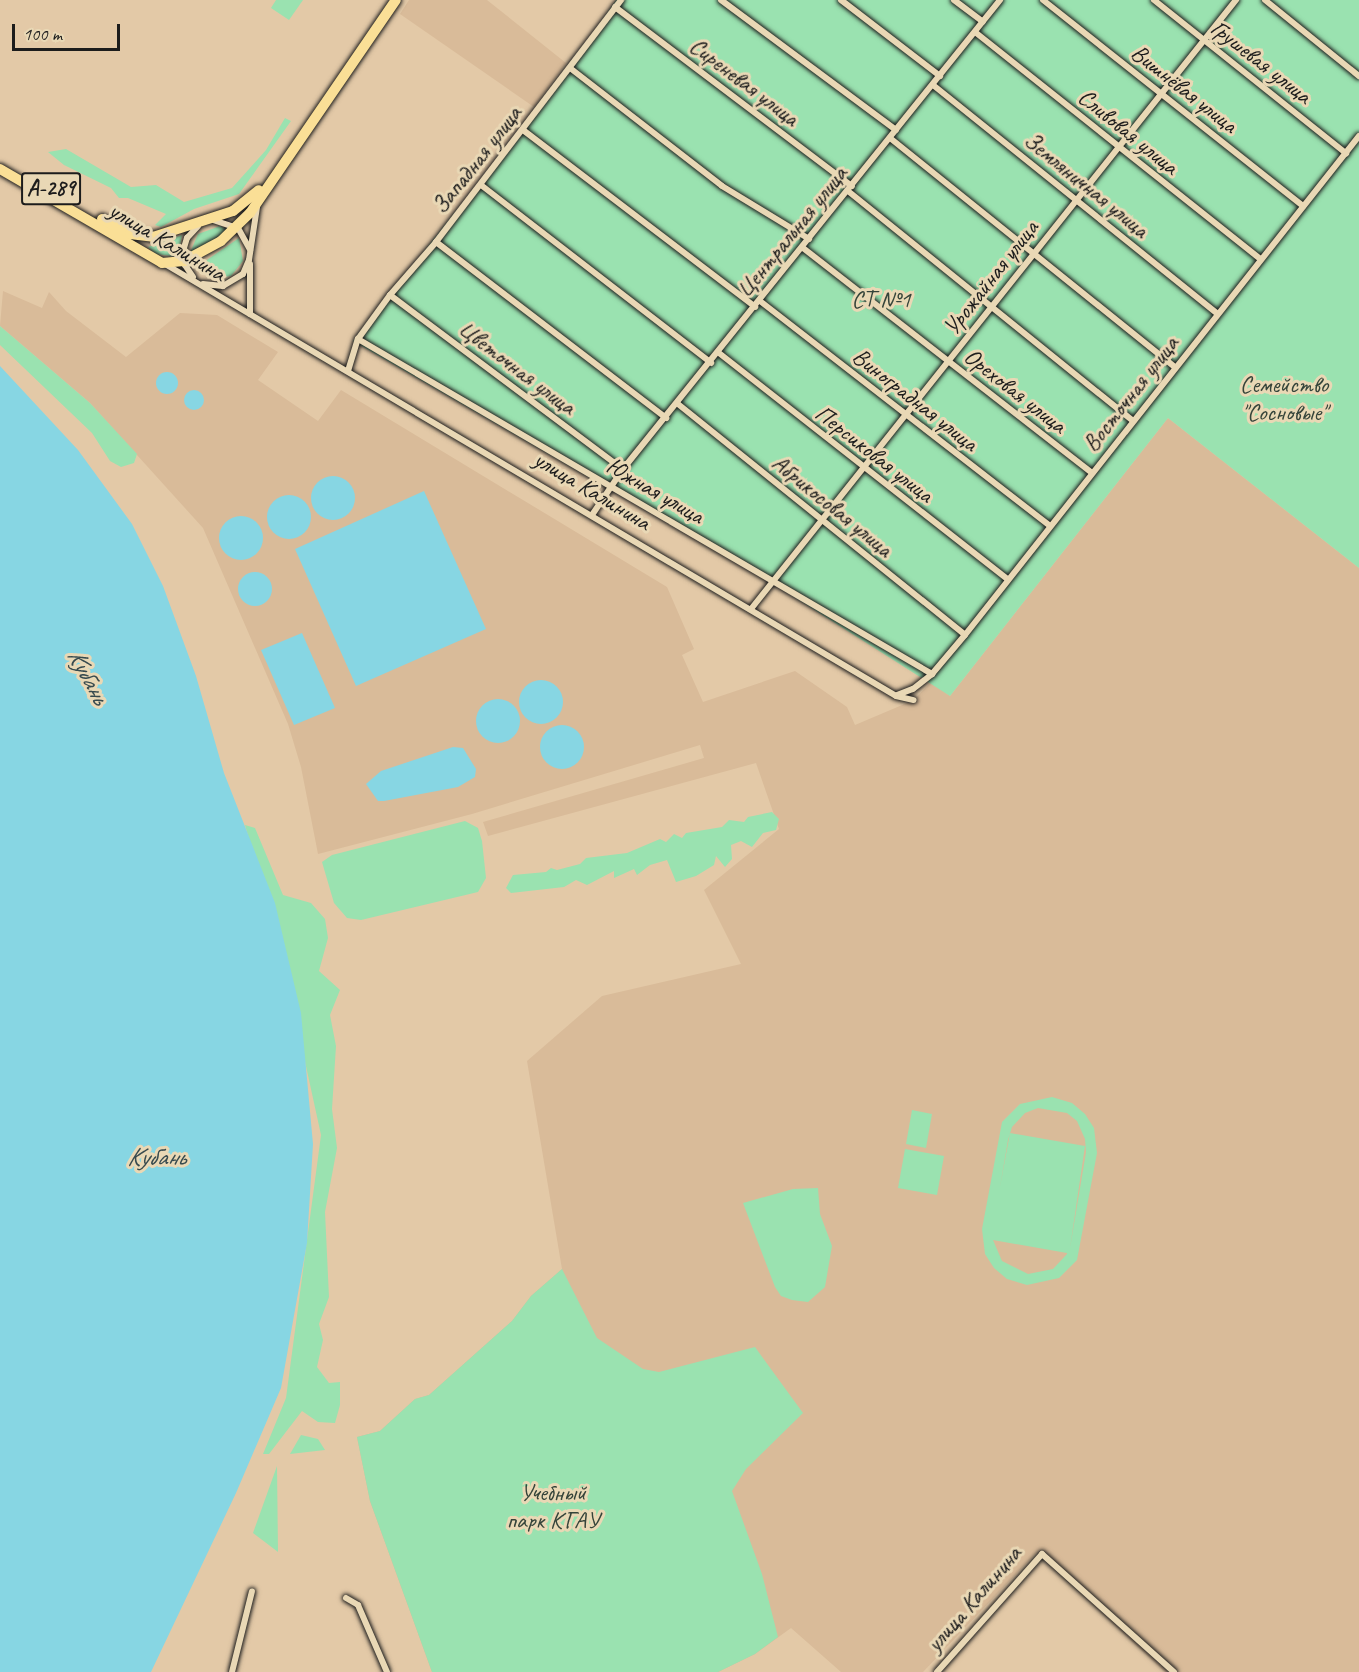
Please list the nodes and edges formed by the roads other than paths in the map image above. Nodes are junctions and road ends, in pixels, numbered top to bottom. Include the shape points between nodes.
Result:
1 (387, 0) edge
2 (396, 0) edge
3 (621, 0) edge
4 (721, 0) edge
5 (841, 0) edge
6 (954, 0) edge
7 (1000, 0) edge
8 (1043, 0) edge
9 (1154, 0) edge
10 (1236, 0) edge
11 (1265, 0) edge
12 (615, 8) junction
13 (983, 22) junction
14 (975, 32) junction
15 (1203, 40) junction
16 (570, 68) junction
17 (940, 76) junction
18 (1359, 76) edge
19 (933, 85) junction
20 (1161, 94) junction
21 (523, 130) junction
22 (896, 130) junction
23 (1359, 136) edge
24 (890, 138) junction
25 (1118, 147) junction
26 (1346, 153) junction
27 (0, 161) edge
28 (0, 169) edge
29 (481, 185) junction
30 (263, 188) junction
31 (850, 188) junction
32 (1075, 200) junction
33 (257, 203) junction
34 (1303, 206) junction
35 (205, 222) junction
36 (238, 228) junction
37 (809, 239) junction
38 (436, 242) junction
39 (803, 248) junction
40 (1034, 254) junction
41 (250, 257) junction
42 (1260, 259) junction
43 (184, 261) junction
44 (162, 262) junction
45 (197, 281) junction
46 (390, 295) junction
47 (760, 301) junction
48 (755, 307) junction
49 (991, 307) junction
50 (250, 314) junction
51 (1217, 314) junction
52 (358, 339) junction
53 (719, 353) junction
54 (948, 361) junction
55 (711, 363) junction
56 (1175, 367) junction
57 (348, 371) junction
58 (678, 404) junction
59 (904, 416) junction
60 (666, 418) junction
61 (1132, 420) junction
62 (623, 469) junction
63 (862, 469) junction
64 (1092, 473) junction
65 (610, 486) junction
66 (592, 515) junction
67 (821, 522) junction
68 (1050, 526) junction
69 (775, 580) junction
70 (1008, 580) junction
71 (751, 609) junction
72 (965, 635) junction
73 (932, 674) junction
74 (896, 696) junction
75 (914, 700) dead end
76 (252, 1591) dead end
77 (346, 1598) dead end
78 (232, 1672) edge
79 (387, 1672) edge
80 (937, 1672) edge
81 (1174, 1672) edge

1 - 30 highway
2 - 30 highway
3 - 12 street, Западная улица
4 - 22 street
5 - 17 street
6 - 13 street
7 - 13 street, Центральная улица
8 - 20 street, Вишнёвая улица
9 - 15 street, Грушевая улица
10 - 15 street, Урожайная улица
11 - 18 street
12 - 16 street, Западная улица
12 - 31 street, Сиреневая улица
13 - 14 street, Центральная улица
14 - 17 street, Центральная улица
14 - 25 street, Сливовая улица
15 - 20 street, Урожайная улица
15 - 26 street, Грушевая улица
16 - 21 street, Западная улица
16 - 37 street via 722,186
17 - 19 street, Центральная улица
19 - 22 street, Центральная улица
19 - 32 street, Земляничная улица
20 - 25 street, Урожайная улица
20 - 34 street, Вишнёвая улица
21 - 29 street, Западная улица
21 - 48 street
22 - 24 street, Центральная улица
23 - 26 street, Восточная улица
24 - 31 street, Центральная улица
24 - 40 street
25 - 32 street, Урожайная улица
25 - 42 street, Сливовая улица
26 - 34 street, Восточная улица
27 - 35 highway, улица Калинина / А-289 via 130,234 153,237
28 - 44 highway, улица Калинина / А-289
29 - 38 street, Западная улица
29 - 55 street
30 - 33 highway
30 - 35 highway, улица Калинина via 245,204
31 - 37 street, Центральная улица
31 - 49 street, Сиреневая улица
32 - 40 street, Урожайная улица
32 - 51 street, Земляничная улица
33 - 36 highway
33 - 41 street
34 - 42 street, Восточная улица
35 - 36 street, А-289 via 223,221
35 - 43 street via 187,238
36 - 41 street via 246,239
36 - 43 highway
37 - 39 street, Центральная улица
38 - 46 street, Западная улица
38 - 60 street
39 - 47 street, Центральная улица
39 - 54 street, Ореховая улица
40 - 49 street, Урожайная улица
40 - 56 street
41 - 45 street, А-289 via 245,271 232,283 214,287
41 - 50 street, улица Калинина
42 - 51 street, Восточная улица
43 - 44 highway
43 - 45 street
44 - 45 street, улица Калинина / А-289
45 - 50 street, улица Калинина
46 - 52 street, Западная улица
46 - 62 street, Цветочная улица
47 - 48 street, Центральная улица
47 - 59 street, Виноградная улица
48 - 53 street, Центральная улица
49 - 54 street, Урожайная улица
49 - 61 street, Сиреневая улица
50 - 57 street, улица Калинина
51 - 56 street, Восточная улица
52 - 57 street, Западная улица
52 - 65 street, Южная улица
53 - 55 street, Центральная улица
53 - 63 street, Персиковая улица
54 - 59 street, Урожайная улица
54 - 64 street, Ореховая улица
55 - 58 street, Центральная улица
56 - 61 street, Восточная улица
57 - 66 street, улица Калинина
58 - 60 street, Центральная улица
58 - 67 street, Абрикосовая улица
59 - 63 street, Урожайная улица
59 - 68 street, Виноградная улица
60 - 62 street, Центральная улица
61 - 64 street, Восточная улица
62 - 65 street, Центральная улица
63 - 67 street, Урожайная улица
63 - 70 street, Персиковая улица
64 - 68 street, Восточная улица
65 - 66 street, Центральная улица
65 - 69 street, Южная улица
66 - 71 street, улица Калинина
67 - 69 street, Урожайная улица
67 - 72 street, Абрикосовая улица
68 - 70 street, Восточная улица
69 - 71 street, Урожайная улица
69 - 73 street, Южная улица
70 - 72 street, Восточная улица
71 - 74 street, улица Калинина
72 - 73 street, Восточная улица
73 - 74 street, Восточная улица
74 - 75 street, улица Калинина
76 - 78 street
77 - 79 street via 358,1605
80 - 81 street, улица Калинина via 1042,1554

